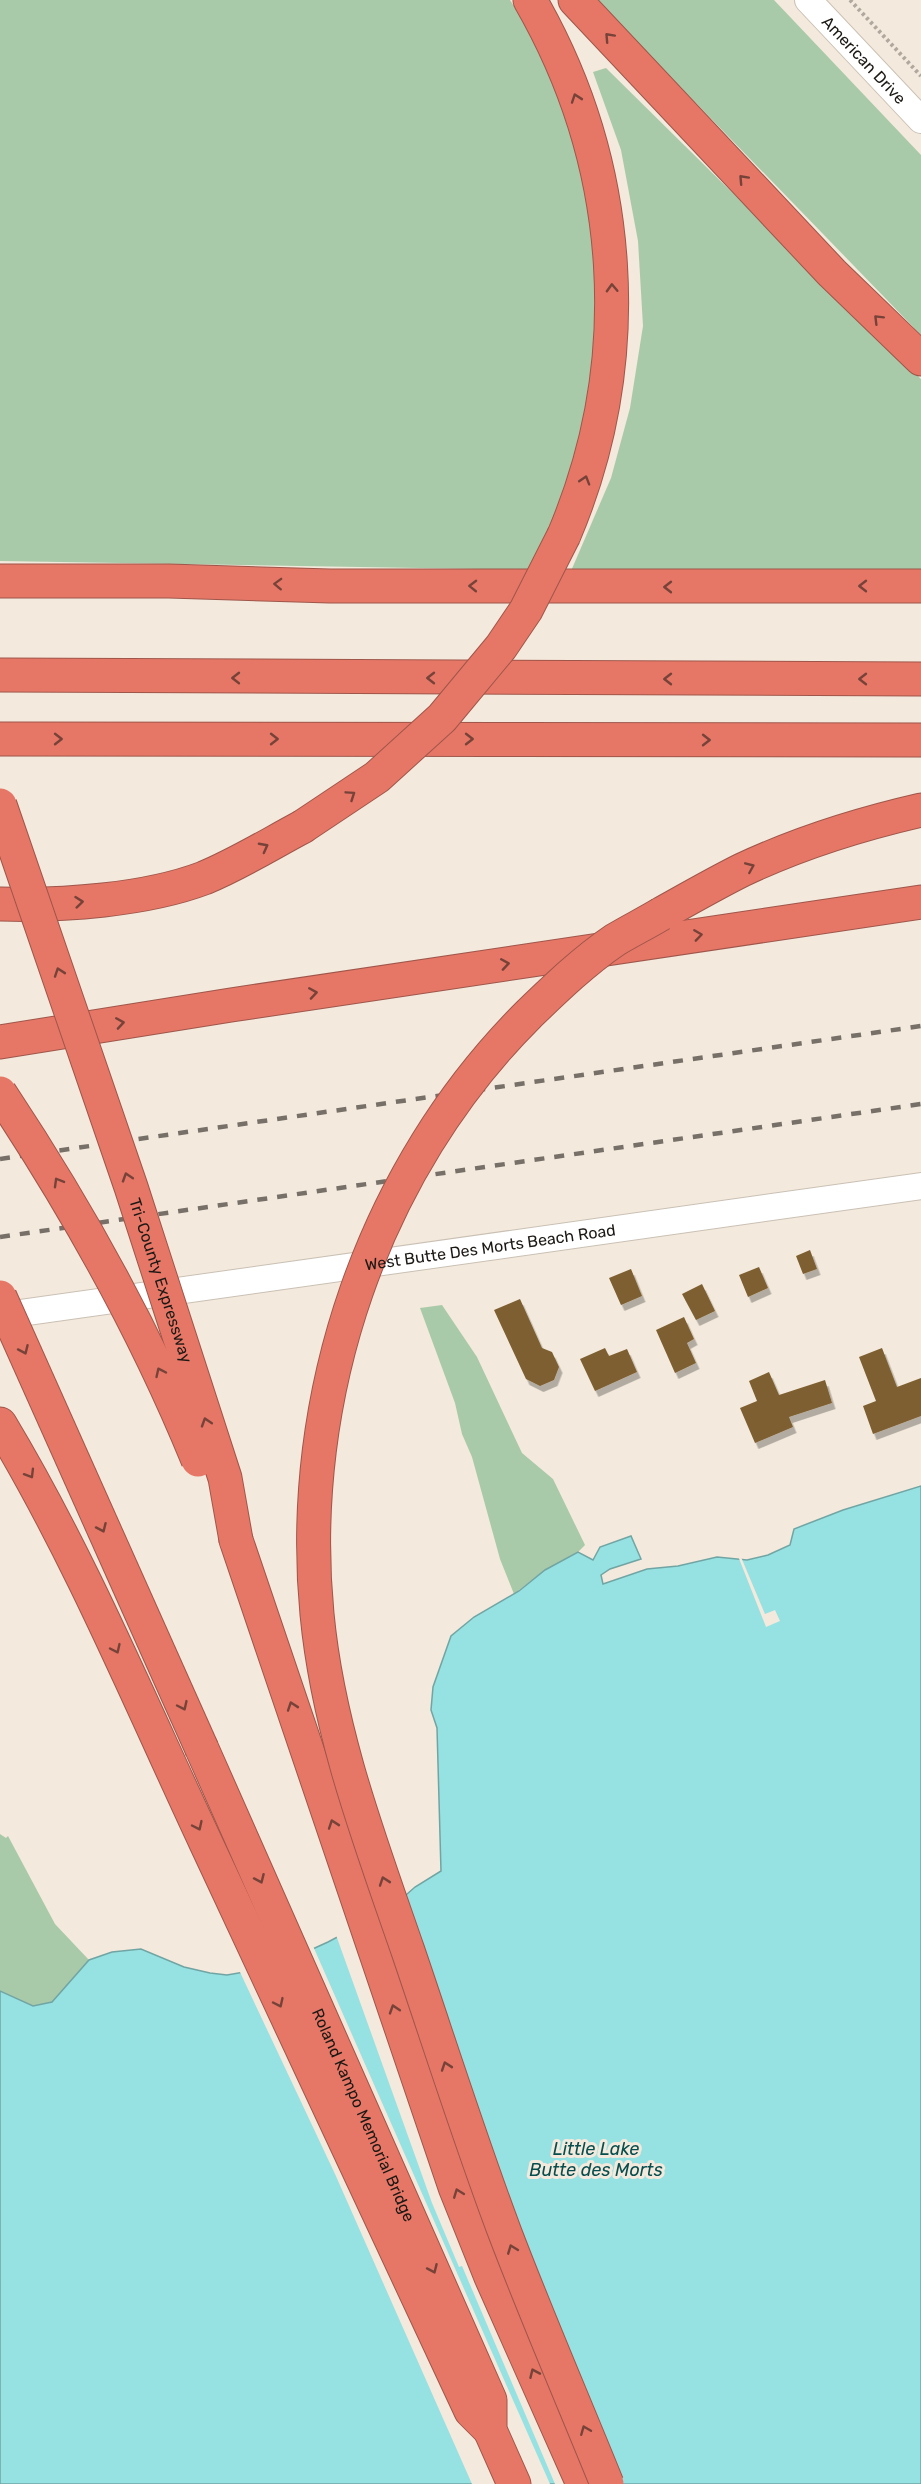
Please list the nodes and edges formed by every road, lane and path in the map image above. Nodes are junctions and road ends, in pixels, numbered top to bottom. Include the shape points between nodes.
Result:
1 (530, 0) edge
2 (575, 0) edge
3 (808, 0) edge
4 (850, 0) edge
5 (921, 76) edge
6 (921, 120) edge
7 (921, 359) edge
8 (0, 581) edge
9 (921, 586) edge
10 (0, 675) edge
11 (921, 679) edge
12 (0, 739) edge
13 (921, 740) edge
14 (0, 805) edge
15 (921, 810) edge
16 (921, 902) edge
17 (0, 904) edge
18 (0, 1042) edge
19 (0, 1093) edge
20 (921, 1186) edge
21 (0, 1297) edge
22 (0, 1316) edge
23 (0, 1424) edge
24 (236, 1540) junction
25 (490, 2430) junction
26 (514, 2484) edge
27 (583, 2484) edge
28 (607, 2484) edge

17 -> 1 highway, bridge via 91,901 203,878 302,827 377,777 408,751 449,711 526,610 580,497 603,412 612,325 612,284 600,177 559,54
7 -> 2 highway via 832,273
3 - 6 street, American Drive
4 - 5 path
9 -> 8 highway via 330,586
11 -> 10 highway
12 -> 13 highway
24 -> 14 highway, Tri-County Expressway, bridge via 221,1468 109,1122
28 -> 15 highway, bridge via 504,2229 340,1743 317,1613 314,1532 324,1412 362,1274 386,1218 451,1107 514,1030 614,941 742,870 841,831
18 -> 16 highway
24 -> 19 highway, bridge via 140,1330 52,1171
20 - 22 street, West Butte Des Morts Beach Road
21 -> 25 highway, Roland Kampo Memorial Bridge, bridge via 490,2400
23 -> 25 highway via 34,1481 84,1581 471,2411
27 -> 24 highway, Tri-County Expressway via 455,2187
25 - 26 highway, Roland Kampo Memorial Bridge

